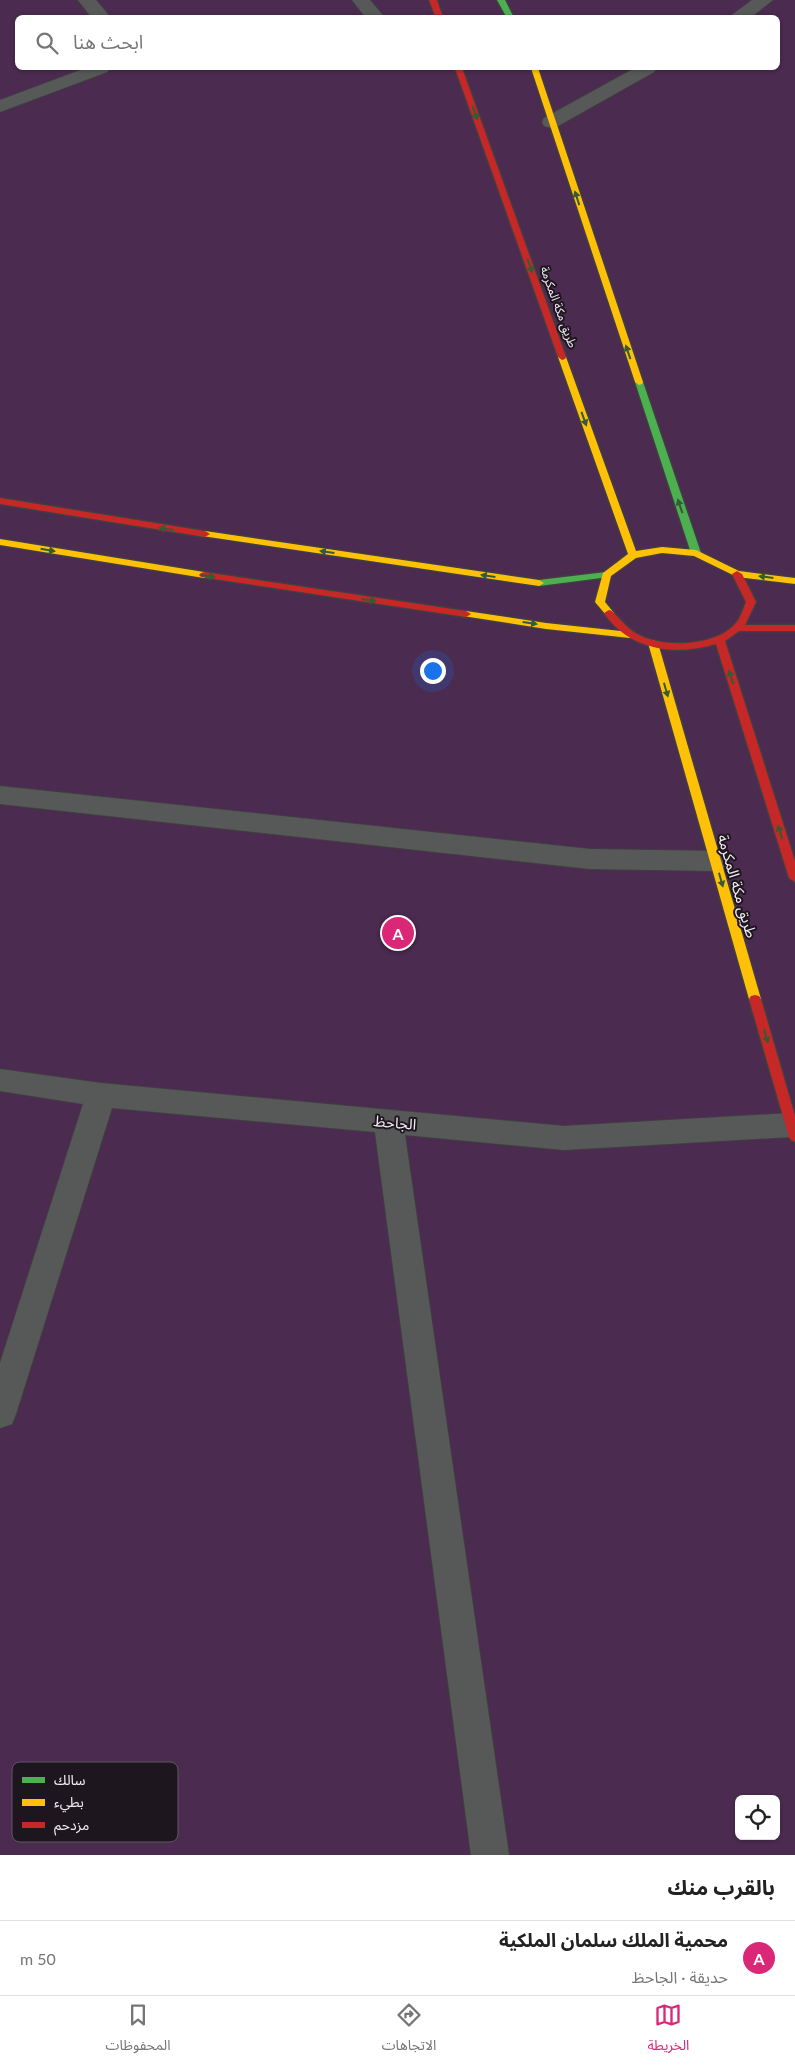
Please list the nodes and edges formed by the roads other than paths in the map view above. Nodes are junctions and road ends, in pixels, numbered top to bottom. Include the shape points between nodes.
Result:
1 (87, 0) edge
2 (361, 0) edge
3 (433, 0) edge
4 (501, 0) edge
5 (731, 0) edge
6 (764, 0) edge
7 (742, 14) edge
8 (100, 15) edge
9 (374, 15) edge
10 (439, 15) edge
11 (509, 15) edge
12 (96, 70) edge
13 (459, 70) edge
14 (535, 70) edge
15 (644, 70) edge
16 (0, 106) edge
17 (551, 122) junction
18 (0, 501) edge
19 (0, 542) edge
20 (696, 553) junction
21 (633, 555) junction
22 (737, 574) junction
23 (606, 575) junction
24 (795, 581) edge
25 (738, 628) junction
26 (795, 628) edge
27 (630, 635) junction
28 (720, 640) junction
29 (653, 643) junction
30 (0, 795) edge
31 (716, 861) junction
32 (795, 878) edge
33 (0, 1080) edge
34 (101, 1095) junction
35 (388, 1122) junction
36 (793, 1131) edge
37 (0, 1414) edge
38 (490, 1855) edge

1 - 8 street
2 - 9 street
3 - 10 street
4 - 11 street
5 - 7 street
6 - 7 street
12 - 16 street
13 -> 21 street, طريق مكة المكرمة
14 - 17 street
15 - 17 street
20 -> 17 street
23 -> 18 street via 540,583 145,526
19 -> 27 street via 546,626
20 - 21 street via 662,550
20 - 22 street
21 - 23 street
24 -> 22 street
22 - 25 street via 751,602
23 - 27 street via 600,602
25 - 26 street
25 - 28 street
27 - 29 street
28 - 29 street via 689,647
32 -> 28 street
29 -> 31 street, طريق مكة المكرمة
30 - 31 street via 590,859
31 -> 36 street, طريق مكة المكرمة
33 - 34 street, الجاحظ
34 - 35 street, الجاحظ
34 - 37 street
35 - 36 street, الجاحظ via 564,1138
35 - 38 street

